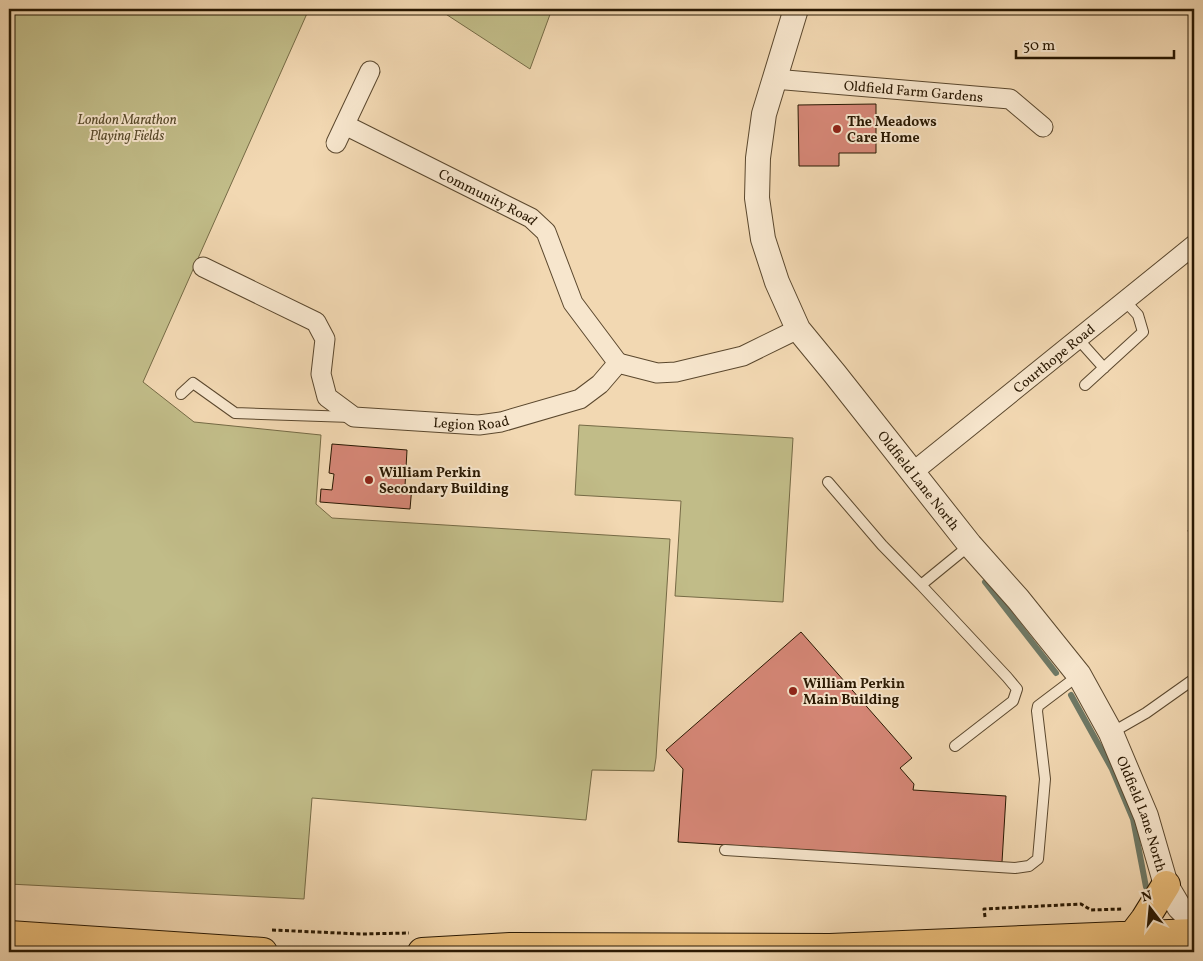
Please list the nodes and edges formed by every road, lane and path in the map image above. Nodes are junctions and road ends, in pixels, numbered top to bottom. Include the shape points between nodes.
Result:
1 (796, 9) edge
2 (370, 71) dead end
3 (774, 79) junction
4 (345, 125) junction
5 (1043, 127) dead end
6 (336, 143) dead end
7 (1194, 245) edge
8 (203, 267) dead end
9 (1125, 301) junction
10 (798, 329) junction
11 (1078, 339) junction
12 (618, 363) junction
13 (1104, 368) junction
14 (1085, 385) dead end
15 (181, 394) dead end
16 (354, 417) junction
17 (913, 472) junction
18 (828, 482) dead end
19 (970, 545) junction
20 (921, 585) junction
21 (1079, 676) junction
22 (1194, 679) edge
23 (1111, 733) junction
24 (955, 746) dead end
25 (725, 850) dead end
26 (1166, 885) junction
27 (1124, 909) dead end
28 (994, 916) dead end
29 (1194, 922) edge
30 (1194, 933) edge
31 (9, 935) edge
32 (1132, 936) junction
33 (262, 952) edge
34 (422, 952) edge

1 - 3 street, Oldfield Lane North
2 - 4 street
3 - 5 street, Oldfield Farm Gardens via 1010,99
3 - 10 street, Oldfield Lane North via 764,114 757,198 763,239 777,282
4 - 6 street
4 - 12 street, Community Road via 531,218 546,232 573,303
7 - 9 street, Courthope Road
8 - 16 street via 316,322 325,339 321,374 327,397
9 - 11 street, Courthope Road
9 - 13 lane via 1138,315 1144,332
10 - 12 street via 744,356 676,372 657,373
10 - 17 street, Oldfield Lane North
11 - 13 lane
11 - 17 street, Courthope Road
12 - 16 street, Legion Road via 600,384 580,399 501,422 479,425
13 - 14 lane
15 - 16 lane via 193,383 235,413
17 - 19 street, Oldfield Lane North
18 - 20 lane via 882,546
19 - 20 lane
19 - 21 street, Oldfield Lane North
20 - 24 lane via 1017,690 1013,701
21 - 23 street, Oldfield Lane North
21 - 25 lane via 1038,706 1045,780 1038,859 1029,866
22 - 23 lane
23 - 26 street, Oldfield Lane North via 1146,816
26 - 29 street, Oldfield Lane North via 1179,907
26 - 32 highway
27 - 28 path via 1091,910 1081,904 984,909 984,917
30 - 32 highway
31 - 33 highway
32 - 34 highway via 830,948 510,947

